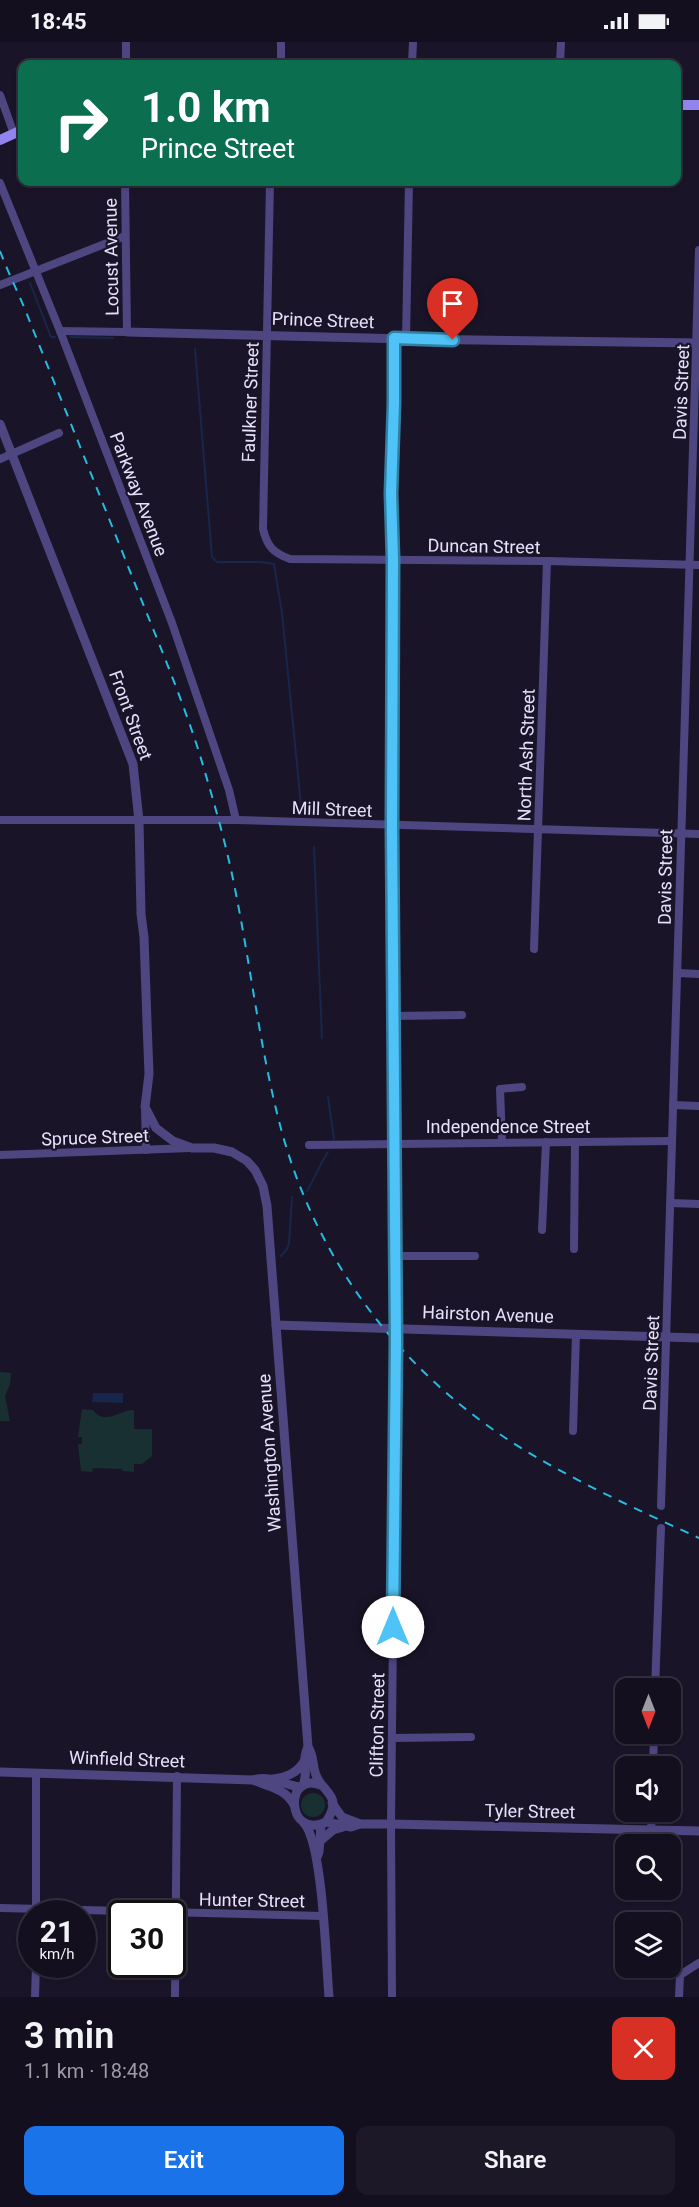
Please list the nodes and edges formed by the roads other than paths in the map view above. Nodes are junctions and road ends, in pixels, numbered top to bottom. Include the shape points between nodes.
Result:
1 (126, 42) edge
2 (281, 42) edge
3 (413, 42) edge
4 (561, 42) edge
5 (126, 60) edge
6 (281, 60) edge
7 (412, 60) edge
8 (560, 60) edge
9 (0, 94) edge
10 (681, 105) edge
11 (699, 105) edge
12 (18, 132) edge
13 (0, 140) edge
14 (0, 183) edge
15 (125, 186) edge
16 (270, 186) edge
17 (409, 186) edge
18 (125, 236) junction
19 (699, 250) edge
20 (34, 271) junction
21 (0, 285) edge
22 (60, 331) junction
23 (127, 332) junction
24 (267, 335) junction
25 (394, 338) junction
26 (406, 339) junction
27 (698, 343) edge
28 (0, 424) edge
29 (59, 433) dead end
30 (12, 454) junction
31 (0, 459) edge
32 (271, 550) joint
33 (393, 559) junction
34 (547, 561) junction
35 (689, 565) junction
36 (699, 565) edge
37 (0, 820) edge
38 (236, 820) junction
39 (139, 822) junction
40 (392, 826) junction
41 (539, 829) junction
42 (681, 833) junction
43 (699, 834) edge
44 (534, 949) dead end
45 (678, 973) junction
46 (699, 974) edge
47 (462, 1015) dead end
48 (394, 1016) junction
49 (522, 1087) dead end
50 (673, 1105) junction
51 (699, 1106) edge
52 (145, 1107) junction
53 (672, 1141) junction
54 (502, 1142) junction
55 (546, 1142) junction
56 (575, 1142) junction
57 (394, 1143) junction
58 (309, 1145) dead end
59 (192, 1148) junction
60 (146, 1150) junction
61 (0, 1155) edge
62 (671, 1203) junction
63 (699, 1204) edge
64 (542, 1230) dead end
65 (574, 1249) dead end
66 (395, 1256) junction
67 (475, 1256) dead end
68 (276, 1325) junction
69 (395, 1328) junction
70 (576, 1334) junction
71 (667, 1338) junction
72 (699, 1338) edge
73 (573, 1431) dead end
74 (661, 1506) dead end
75 (661, 1528) dead end
76 (656, 1678) edge
77 (471, 1737) dead end
78 (392, 1738) junction
79 (308, 1747) junction
80 (305, 1760) junction
81 (0, 1772) edge
82 (36, 1773) junction
83 (177, 1776) junction
84 (273, 1779) junction
85 (253, 1780) junction
86 (301, 1786) junction
87 (323, 1786) junction
88 (332, 1803) junction
89 (294, 1805) junction
90 (302, 1822) junction
91 (651, 1822) edge
92 (323, 1824) junction
93 (360, 1824) junction
94 (391, 1824) junction
95 (343, 1827) junction
96 (651, 1830) junction
97 (699, 1831) edge
98 (320, 1842) junction
99 (317, 1857) junction
100 (36, 1900) edge
101 (178, 1900) edge
102 (0, 1908) edge
103 (18, 1910) edge
104 (186, 1914) edge
105 (323, 1916) junction
106 (699, 1963) edge
107 (36, 1978) edge
108 (176, 1978) edge
109 (35, 1997) edge
110 (176, 1997) edge
111 (329, 1997) edge
112 (392, 1997) edge
113 (679, 1997) edge

1 - 5 street
2 - 6 street
3 - 7 street
4 - 8 street
9 - 12 street
10 - 11 main road
12 - 13 main road
14 - 20 street, Parkway Avenue
15 - 18 street, Locust Avenue
16 - 24 street, Faulkner Street
17 - 26 street
18 - 20 street
18 - 23 street, Locust Avenue
19 - 27 street, Davis Street
20 - 21 street
20 - 22 street, Parkway Avenue
22 - 23 street
22 - 38 street, Parkway Avenue via 173,627
23 - 24 street, Prince Street
24 - 25 street, Prince Street
24 - 32 street, Faulkner Street via 263,529
25 - 26 street, Prince Street
25 - 33 street, Clifton Street
26 - 27 street, Prince Street
27 - 35 street, Davis Street
28 - 30 street, Front Street
29 - 30 street
30 - 31 street
30 - 39 street, Front Street via 128,745
32 - 33 street, Duncan Street via 290,559
33 - 34 street, Duncan Street
33 - 40 street, Clifton Street
34 - 35 street, Duncan Street
34 - 41 street, North Ash Street
35 - 36 street, Duncan Street
35 - 42 street, Davis Street
37 - 39 street, Mill Street
38 - 39 street, Mill Street
38 - 40 street, Mill Street
39 - 52 street, Front Street via 149,1074
40 - 41 street, Mill Street
40 - 48 street, Clifton Street
41 - 42 street, Mill Street
41 - 44 street, North Ash Street
42 - 43 street, Mill Street
42 - 45 street, Davis Street
45 - 46 street
45 - 50 street, Davis Street
47 - 48 street
48 - 57 street, Clifton Street
49 - 54 street via 500,1089
50 - 51 street
50 - 53 street, Davis Street
52 - 59 street via 163,1135
52 - 60 street, Front Street
53 - 56 street, Independence Street
53 - 62 street, Davis Street
54 - 55 street, Independence Street
54 - 57 street, Independence Street
55 - 56 street, Independence Street
55 - 64 street
56 - 65 street
57 - 58 street, Independence Street
57 - 66 street, Clifton Street
59 - 60 street, Spruce Street
59 - 68 street, Washington Avenue via 232,1152 247,1161 263,1186
60 - 61 street, Spruce Street
62 - 63 street
62 - 71 street, Davis Street
66 - 67 street
66 - 69 street, Clifton Street
68 - 69 street, Hairston Avenue
68 - 79 street, Washington Avenue
69 - 70 street, Hairston Avenue
69 - 78 street, Clifton Street
70 - 71 street, Hairston Avenue
70 - 73 street
71 - 72 street, Hairston Avenue
71 - 74 street, Davis Street
75 - 76 street
77 - 78 street
78 - 94 street, Clifton Street
79 - 80 street, Washington Avenue
79 - 87 street, Washington Avenue via 316,1777
80 - 84 street via 298,1770
80 - 86 street, Washington Avenue
81 - 82 street, Winfield Street
82 - 83 street, Winfield Street
82 - 100 street
83 - 85 street, Winfield Street
83 - 101 street
84 - 85 street, Winfield Street
84 - 86 street, Winfield Street
85 - 89 street, Winfield Street via 281,1790
86 - 87 street
86 - 89 street
87 - 88 street
88 - 92 street
88 - 93 street via 342,1817
89 - 90 street
90 - 92 street
90 - 99 street via 311,1833
91 - 96 street
92 - 95 street, Tyler Street
92 - 98 street
93 - 94 street, Tyler Street
93 - 95 street, Tyler Street
94 - 96 street, Tyler Street
94 - 112 street, Clifton Street
95 - 98 street
96 - 97 street, Tyler Street
98 - 99 street
99 - 105 street
102 - 103 street, Hunter Street
104 - 105 street, Hunter Street
105 - 111 street
106 - 113 street via 680,1975
107 - 109 street
108 - 110 street

